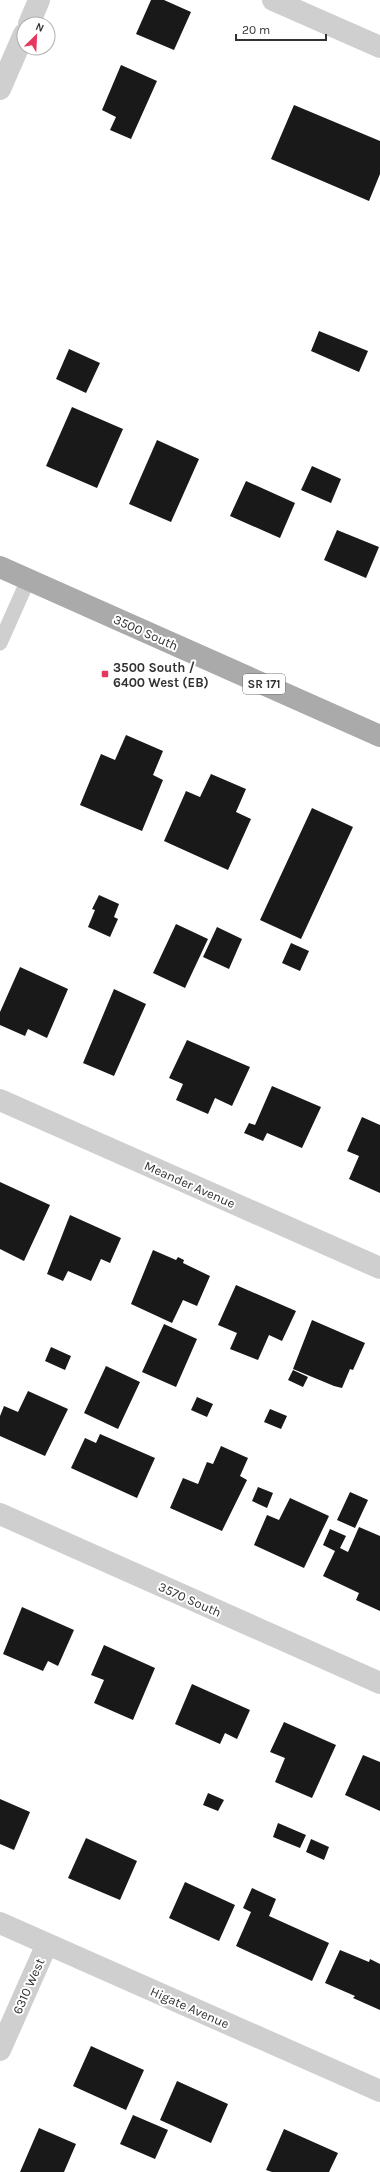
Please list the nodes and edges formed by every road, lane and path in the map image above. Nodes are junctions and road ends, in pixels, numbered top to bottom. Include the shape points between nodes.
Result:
1 (39, 0) edge
2 (273, 0) edge
3 (32, 16) edge
4 (380, 47) edge
5 (16, 52) edge
6 (0, 89) edge
7 (0, 567) edge
8 (28, 580) junction
9 (0, 643) edge
10 (380, 736) edge
11 (0, 1100) edge
12 (380, 1268) edge
13 (0, 1514) edge
14 (380, 1683) edge
15 (0, 1923) edge
16 (47, 1944) junction
17 (0, 2050) edge
18 (380, 2091) edge

1 - 3 street
2 - 4 street
5 - 6 street
7 - 8 main road, 3500 South / SR 171
8 - 9 lane
8 - 10 main road, 3500 South / SR 171
11 - 12 street, Meander Avenue
13 - 14 street, 3570 South
15 - 16 street, Higate Avenue
16 - 17 street, 6310 West
16 - 18 street, Higate Avenue

